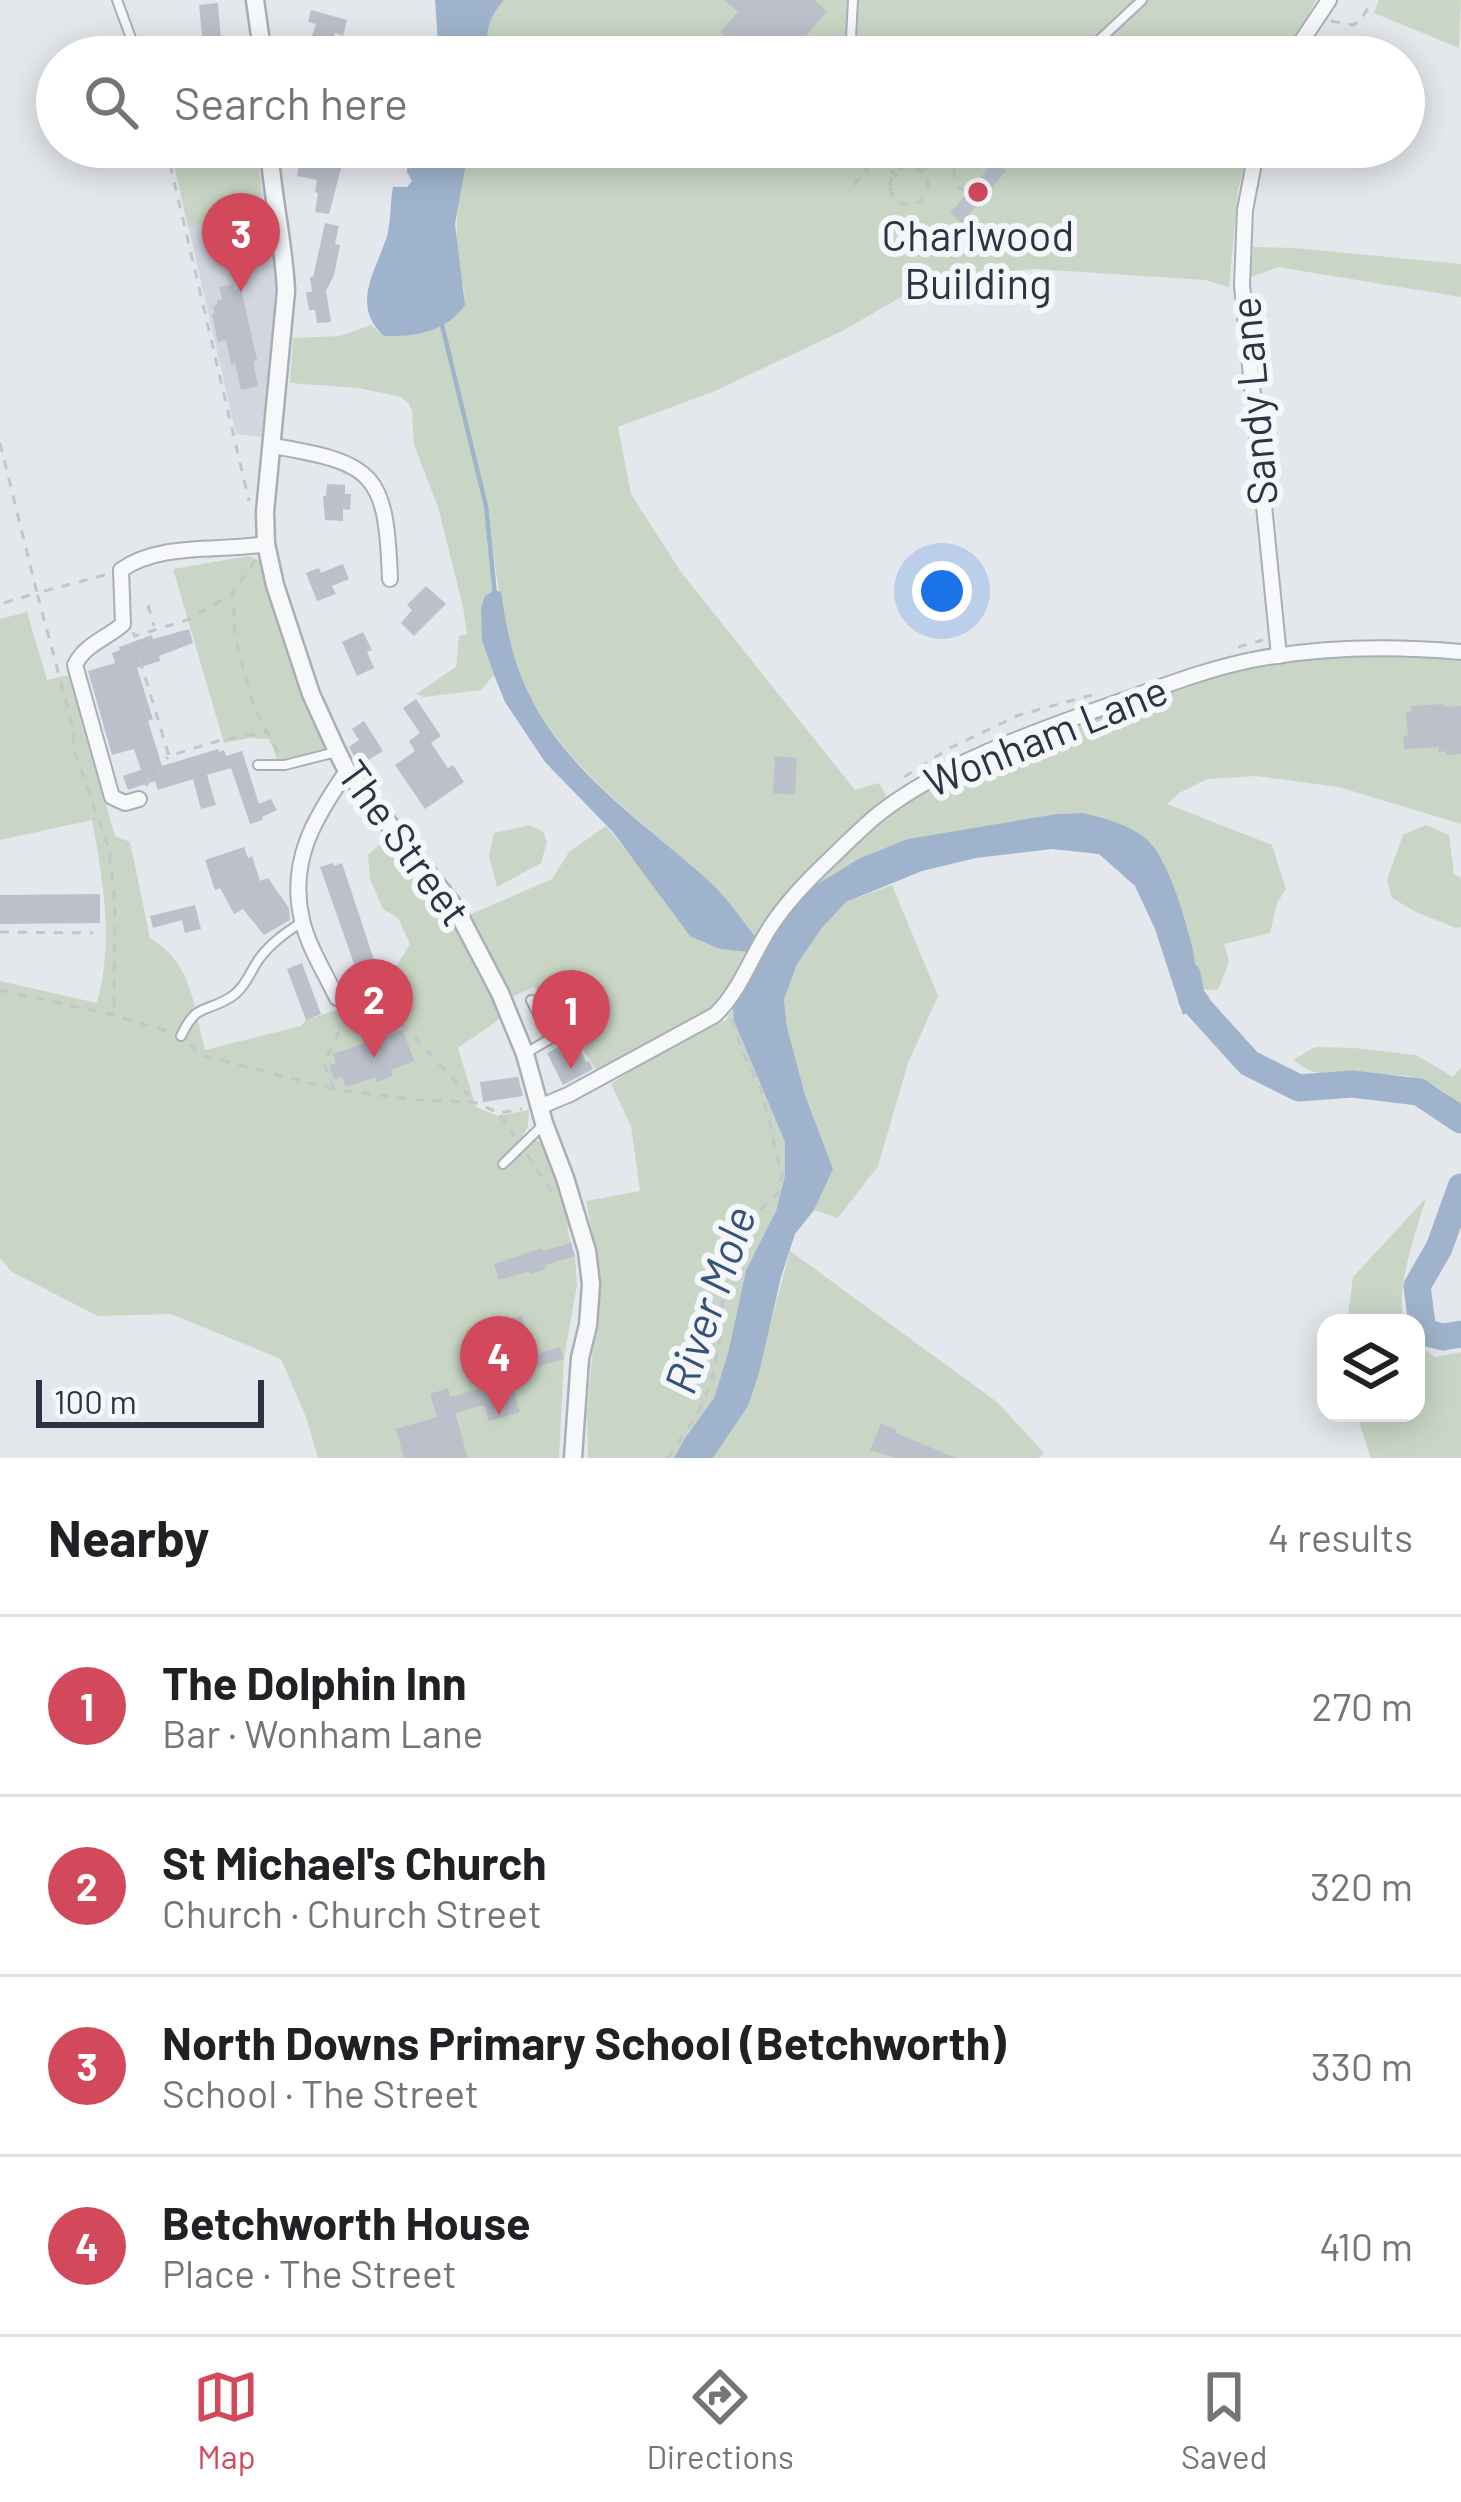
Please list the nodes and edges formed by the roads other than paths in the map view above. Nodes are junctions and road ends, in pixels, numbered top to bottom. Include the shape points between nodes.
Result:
1 (118, 0) edge
2 (255, 0) edge
3 (853, 0) edge
4 (1142, 0) edge
5 (1329, 0) edge
6 (131, 36) edge
7 (259, 36) edge
8 (851, 36) edge
9 (1103, 36) edge
10 (1307, 36) edge
11 (270, 168) edge
12 (1254, 168) edge
13 (273, 446) junction
14 (266, 544) junction
15 (390, 579) dead end
16 (1461, 652) edge
17 (1279, 656) junction
18 (337, 751) junction
19 (258, 765) dead end
20 (347, 771) junction
21 (139, 799) road end
22 (302, 922) junction
23 (337, 998) dead end
24 (531, 1000) dead end
25 (182, 1036) road end
26 (525, 1054) junction
27 (542, 1115) junction
28 (503, 1164) dead end
29 (573, 1458) edge

1 - 6 lane
2 - 7 street
3 - 8 lane
4 - 9 lane
5 - 10 street
11 - 13 street, The Street via 286,291
12 - 17 street, Sandy Lane via 1242,285
13 - 14 street, The Street
13 - 15 street via 330,456 368,478 382,502
14 - 18 street, The Street via 311,694
14 - 21 street via 161,554 121,570 123,624 82,650 75,665 112,797
16 - 17 street, Wonham Lane
17 - 27 street, Wonham Lane via 1074,718 903,796 774,922 715,1015
18 - 19 lane
18 - 20 street, The Street
20 - 22 street via 304,844
20 - 26 street, The Street via 455,909
22 - 23 street
22 - 25 lane via 276,939 233,996 190,1017
24 - 26 lane via 550,1039
26 - 27 street, The Street
27 - 28 lane
27 - 29 street, The Street via 591,1284

